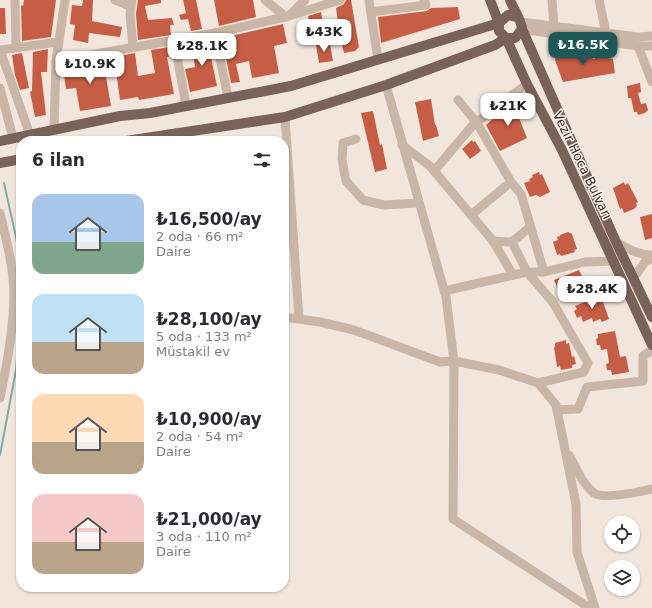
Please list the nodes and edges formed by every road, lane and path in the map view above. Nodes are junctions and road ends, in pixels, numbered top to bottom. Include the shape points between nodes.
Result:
1 (15, 0) edge
2 (65, 0) edge
3 (115, 0) edge
4 (265, 0) edge
5 (305, 0) edge
6 (340, 0) edge
7 (369, 0) edge
8 (424, 0) edge
9 (490, 0) edge
10 (510, 0) edge
11 (552, 0) edge
12 (599, 0) edge
13 (132, 3) edge
14 (372, 12) junction
15 (287, 17) junction
16 (499, 23) junction
17 (520, 23) junction
18 (554, 27) junction
19 (215, 33) junction
20 (606, 34) junction
21 (652, 36) edge
22 (506, 38) junction
23 (174, 40) junction
24 (58, 42) junction
25 (638, 46) junction
26 (652, 46) edge
27 (16, 47) junction
28 (133, 47) junction
29 (0, 50) edge
30 (378, 60) junction
31 (56, 61) junction
32 (652, 82) edge
33 (527, 84) junction
34 (386, 85) junction
35 (0, 88) edge
36 (228, 98) junction
37 (458, 100) dead end
38 (186, 105) junction
39 (285, 117) junction
40 (477, 123) junction
41 (54, 129) junction
42 (30, 135) junction
43 (24, 136) edge
44 (183, 136) edge
45 (286, 136) edge
46 (16, 137) edge
47 (13, 138) junction
48 (356, 139) dead end
49 (0, 141) edge
50 (402, 145) junction
51 (16, 159) edge
52 (0, 163) edge
53 (434, 171) junction
54 (289, 175) edge
55 (511, 182) junction
56 (419, 203) junction
57 (0, 213) edge
58 (471, 215) junction
59 (530, 228) junction
60 (493, 241) junction
61 (512, 242) junction
62 (616, 242) junction
63 (652, 257) edge
64 (615, 261) junction
65 (526, 272) junction
66 (544, 272) junction
67 (513, 275) junction
68 (634, 279) junction
69 (444, 291) junction
70 (652, 317) edge
71 (289, 318) edge
72 (299, 319) junction
73 (652, 345) edge
74 (652, 350) edge
75 (454, 361) junction
76 (538, 383) junction
77 (0, 398) edge
78 (557, 410) junction
79 (566, 448) junction
80 (652, 489) edge
81 (590, 608) edge
82 (595, 608) edge

1 - 27 street
2 - 24 street
3 - 13 street
4 - 15 street
5 - 15 street
6 - 15 street
7 - 14 street
8 - 14 street via 426,5
9 - 16 main road, Vezir Hoca Bulvarı
10 - 17 main road, Vezir Hoca Bulvarı
11 - 18 street
12 - 20 street
13 - 28 street
14 - 30 street
15 - 19 street
16 - 17 main road via 508,15
16 - 22 main road, Vezir Hoca Bulvarı via 499,31
16 - 30 main road
17 - 18 street
17 - 22 main road via 515,38
17 - 25 street
17 - 62 main road, Vezir Hoca Bulvarı
18 - 20 street
19 - 23 street
19 - 36 street
20 - 21 street
22 - 33 main road, Vezir Hoca Bulvarı
22 - 34 main road via 495,45
23 - 28 street
23 - 38 street
24 - 27 street
24 - 31 street
25 - 26 street
25 - 32 street
27 - 29 street
28 - 31 street
29 - 42 street
30 - 36 main road via 291,86
31 - 41 street
33 - 40 street
33 - 64 main road, Vezir Hoca Bulvarı
34 - 39 main road
34 - 50 street
35 - 47 street
36 - 38 main road
37 - 40 street
38 - 41 main road
39 - 44 main road
39 - 45 street
40 - 53 street
40 - 55 street
41 - 42 main road
42 - 43 main road
46 - 47 main road
47 - 49 main road
48 - 56 street via 343,143 342,160 346,181 363,200 384,206
50 - 53 street
50 - 56 street
51 - 52 main road
53 - 58 street
54 - 72 street
55 - 58 street
55 - 59 street via 521,194
56 - 69 street
57 - 77 street via 14,291 11,342
58 - 60 street
59 - 61 street
59 - 66 street
60 - 61 street
60 - 67 street
61 - 65 street
62 - 63 street via 630,251
62 - 68 main road, Vezir Hoca Bulvarı
63 - 68 street via 645,262
64 - 66 street via 585,262
64 - 73 main road, Vezir Hoca Bulvarı
65 - 66 street
65 - 67 street
65 - 76 street via 552,301 588,363 584,372
67 - 69 street
68 - 70 main road, Vezir Hoca Bulvarı
69 - 75 street
71 - 72 street
72 - 75 street via 354,330 440,362
74 - 78 street via 643,356 643,381 587,387 578,409
75 - 76 street via 499,370
75 - 81 street via 453,519
76 - 78 street via 556,405
78 - 79 street
79 - 80 street via 586,486 596,494 609,496
79 - 82 street via 576,504 577,552

